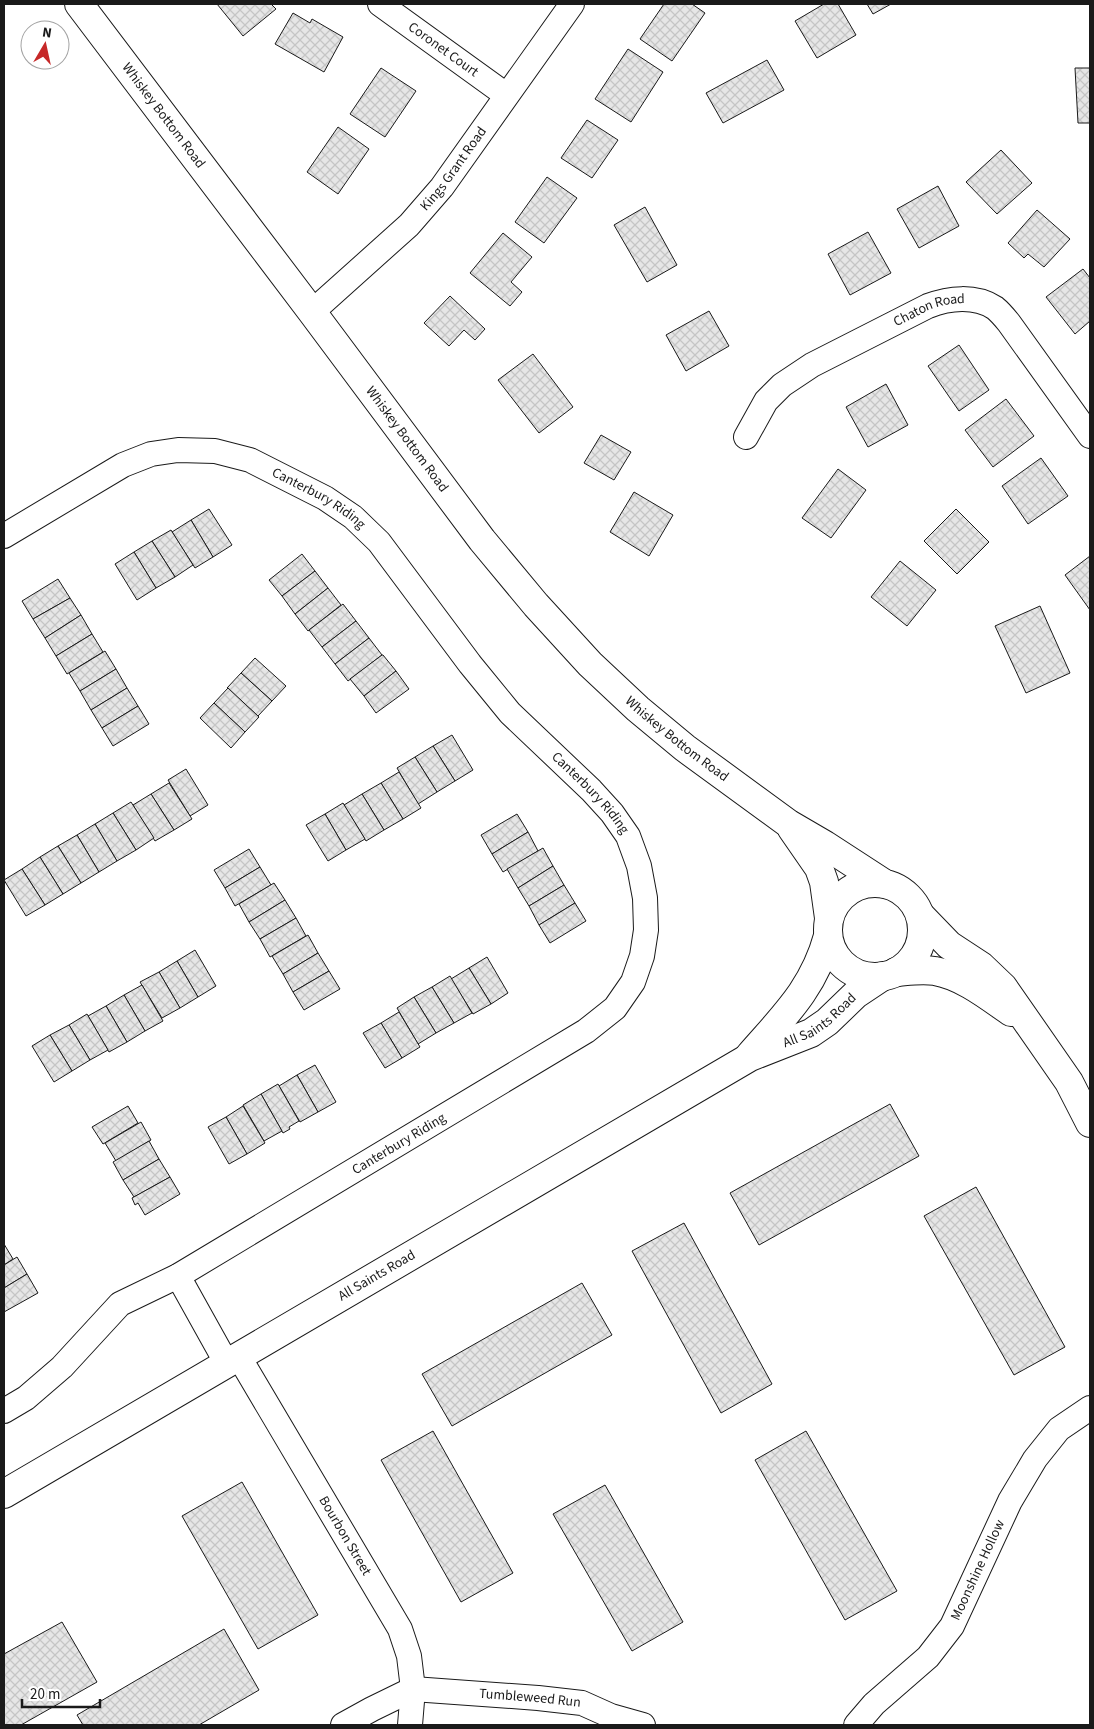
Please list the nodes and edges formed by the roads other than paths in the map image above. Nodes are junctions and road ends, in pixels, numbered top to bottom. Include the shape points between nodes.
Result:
1 (79, 4) edge
2 (380, 4) edge
3 (572, 4) edge
4 (506, 95) junction
5 (312, 312) junction
6 (1090, 436) edge
7 (746, 437) dead end
8 (4, 536) edge
9 (789, 824) junction
10 (884, 884) junction
11 (920, 915) junction
12 (829, 927) junction
13 (889, 974) junction
14 (1027, 1022) junction
15 (750, 1057) junction
16 (1090, 1123) edge
17 (178, 1276) junction
18 (233, 1360) junction
19 (1090, 1408) edge
20 (4, 1410) edge
21 (4, 1494) edge
22 (413, 1689) junction
23 (343, 1725) edge
24 (410, 1725) edge
25 (643, 1725) edge
26 (856, 1725) edge

1 - 5 street, Whiskey Bottom Road
2 - 4 street, Coronet Court
3 - 4 street, Kings Grant Road
4 - 5 street, Kings Grant Road via 442,186 409,225
5 - 9 street, Whiskey Bottom Road via 482,540 590,664 685,748
6 - 7 street, Chaton Road via 995,308 960,298 928,306 812,365 782,385 766,401
8 - 17 street, Canterbury Riding via 123,465 151,454 178,450 215,452 250,460 324,498 353,517 379,542 510,713 612,813 628,836 639,866 645,898 646,930 642,956 633,982 615,1008 586,1031
9 - 10 street, Whiskey Bottom Road
9 - 12 street, Whiskey Bottom Road via 819,868 824,882
10 - 11 street via 902,891 912,900
10 - 12 street via 869,883 849,890 837,902
11 - 13 street via 922,931 918,948 909,963
11 - 14 street via 949,945 981,966 1003,987
12 - 13 street via 831,947 848,968 864,976
12 - 15 street, All Saints Road via 824,953 803,992
13 - 14 street via 918,970 952,976
13 - 15 street, All Saints Road via 856,994 811,1033
14 - 16 street via 1069,1082
15 - 18 street, All Saints Road
17 - 18 street
17 - 20 street, Canterbury Riding via 120,1304 62,1367 26,1398
18 - 21 street, All Saints Road
18 - 22 street, Bourbon Street via 400,1629 409,1656
19 - 26 street, Moonshine Hollow via 1059,1429 1035,1459 1010,1501 952,1626 928,1657 874,1704
22 - 23 street
22 - 24 street, Bourbon Street
22 - 25 street, Tumbleweed Run via 582,1703 610,1716

